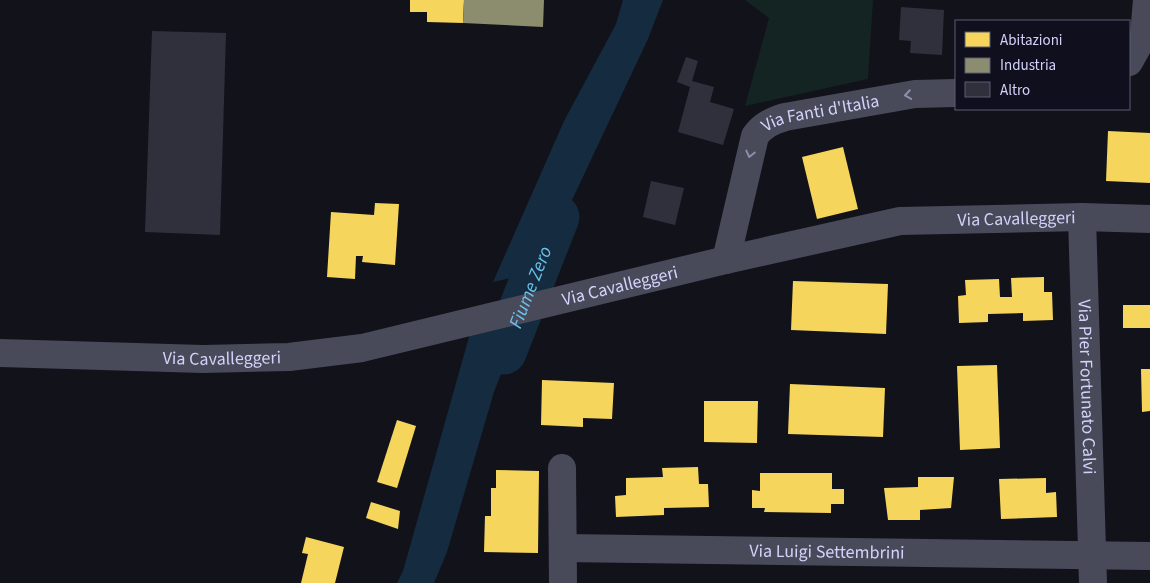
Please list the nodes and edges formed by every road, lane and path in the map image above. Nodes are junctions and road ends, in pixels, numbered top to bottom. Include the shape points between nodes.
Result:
1 (1146, 0) edge
2 (1130, 60) edge
3 (955, 93) edge
4 (1082, 217) junction
5 (1150, 219) edge
6 (726, 260) junction
7 (0, 353) edge
8 (562, 468) dead end
9 (562, 548) junction
10 (1150, 556) edge
11 (1092, 570) edge
12 (563, 583) edge

1 - 2 street via 1144,35
3 -> 6 street, Via Fanti d'Italia via 915,94 771,121 755,136
4 - 5 street, Via Cavalleggeri
4 - 6 street, Via Cavalleggeri via 900,220
4 - 11 street, Via Pier Fortunato Calvi
6 - 7 street, Via Cavalleggeri via 362,348 289,356 202,359
8 - 9 street
9 - 11 street, Via Luigi Settembrini
9 - 12 street
10 - 11 street

